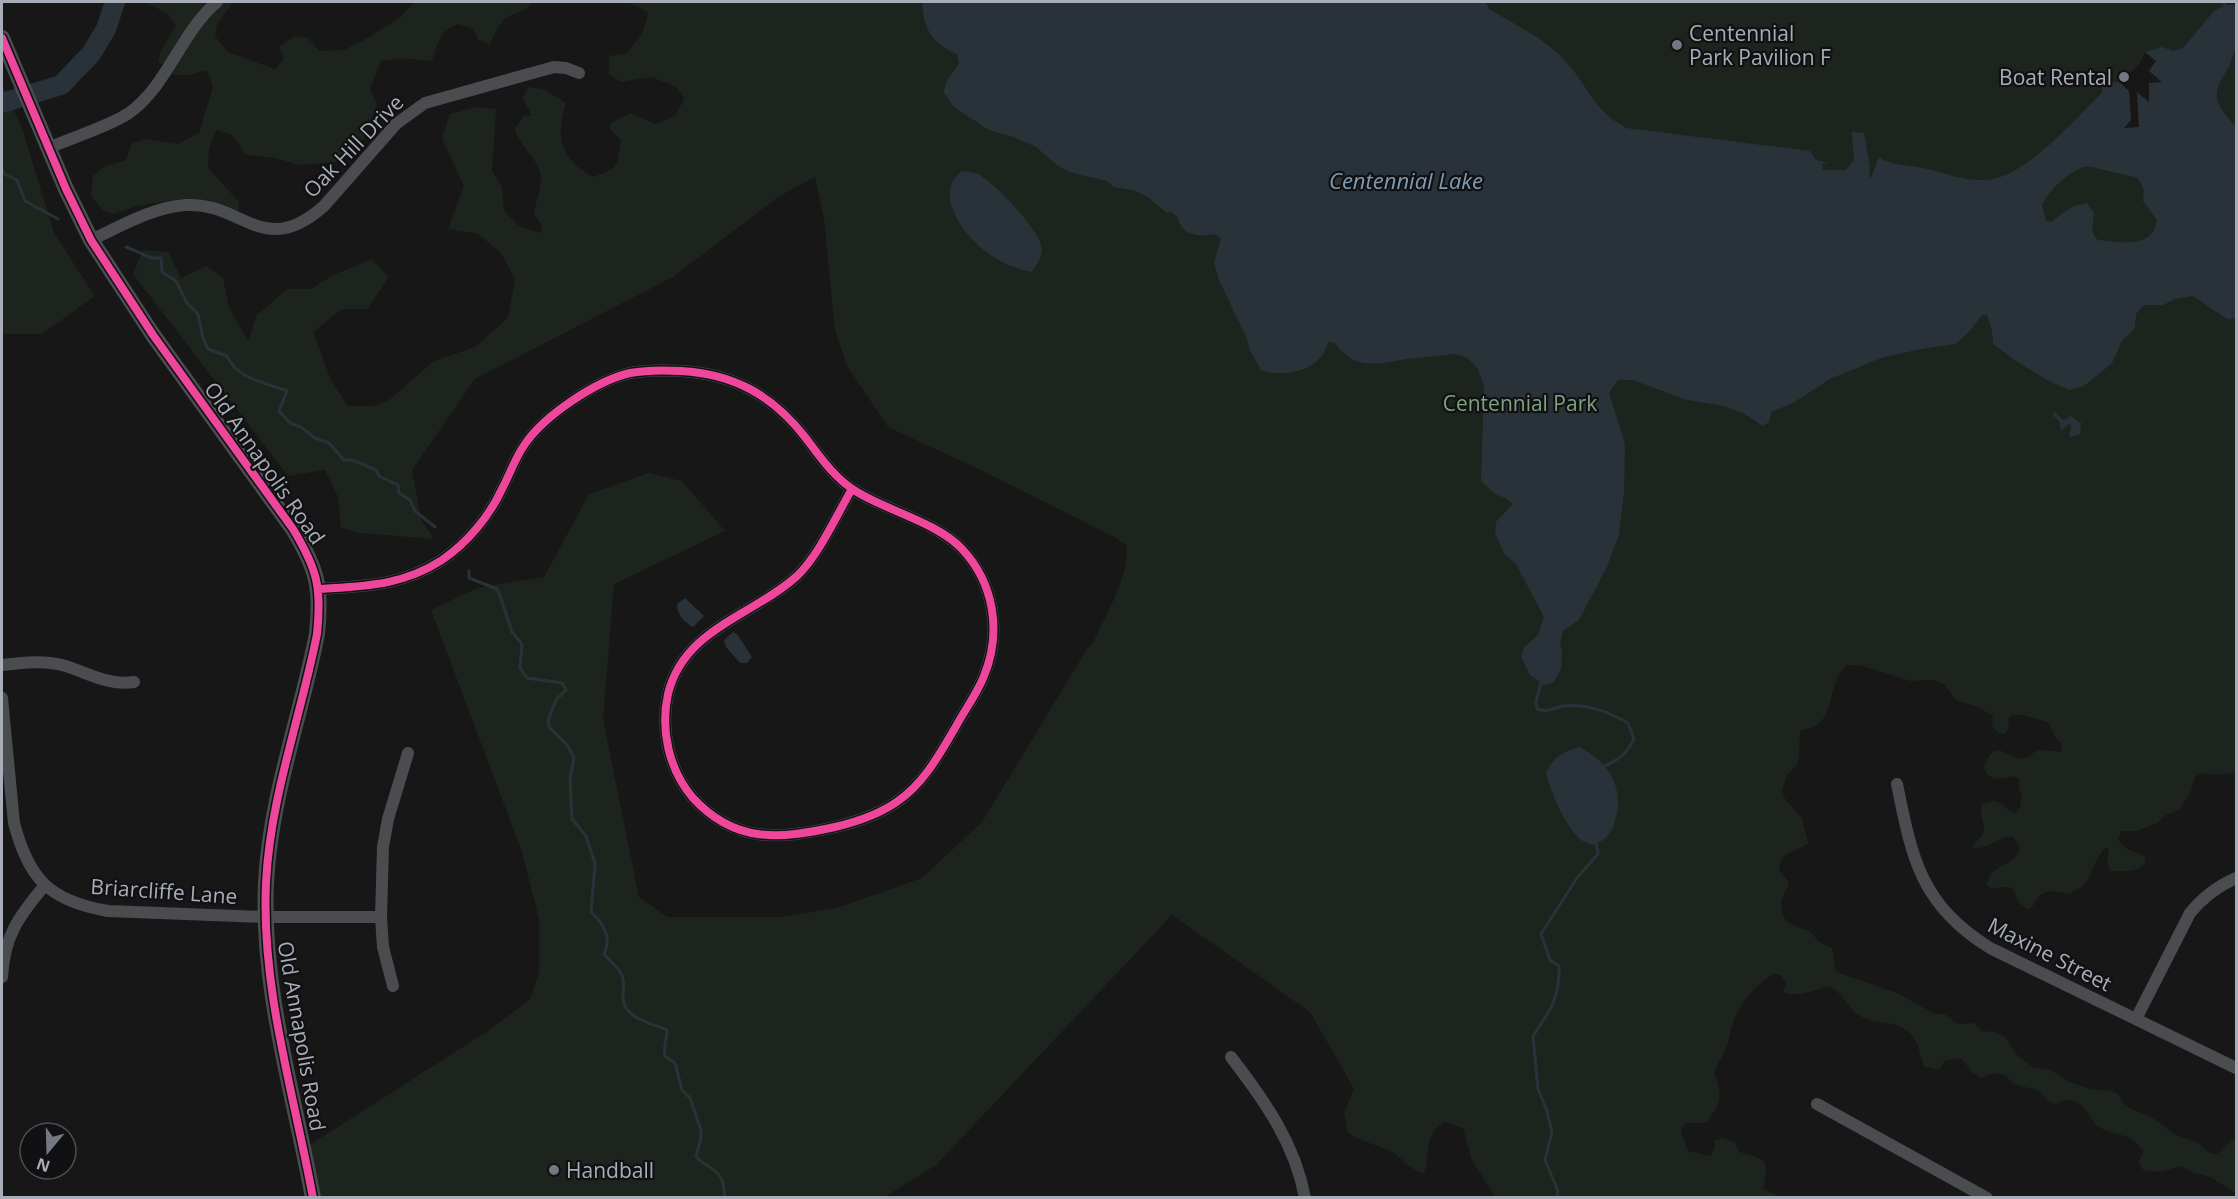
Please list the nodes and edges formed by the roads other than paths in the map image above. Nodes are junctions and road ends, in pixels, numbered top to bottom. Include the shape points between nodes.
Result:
1 (218, 2) edge
2 (2, 38) edge
3 (579, 73) dead end
4 (48, 148) junction
5 (91, 240) junction
6 (852, 489) junction
7 (319, 589) junction
8 (2, 665) edge
9 (134, 682) dead end
10 (2, 698) edge
11 (408, 753) dead end
12 (1897, 784) dead end
13 (2236, 878) edge
14 (45, 885) junction
15 (265, 917) junction
16 (381, 917) junction
17 (2, 977) edge
18 (393, 986) dead end
19 (2136, 1019) junction
20 (1231, 1057) dead end
21 (2236, 1068) edge
22 (1817, 1104) dead end
23 (312, 1197) edge
24 (1305, 1197) edge
25 (1987, 1197) edge

1 - 4 street via 196,26 157,84 129,113
2 - 4 street, Old Annapolis Road
3 - 5 street, Oak Hill Drive via 554,67 425,103 396,124 324,206 296,226 264,228 203,206 186,205 142,217
4 - 5 street, Old Annapolis Road
5 - 7 street, Old Annapolis Road via 153,335 293,530 311,562
6 - 6 street via 799,574 707,634 691,650 669,692 666,740 680,779 705,810 726,824 751,833 775,837 806,833 848,824 896,803 932,767 984,676 993,648 991,600 974,563 959,546 943,533 882,507
6 - 7 street via 822,461 790,419 748,387 720,376 681,371 634,372 594,389 540,426 526,442 489,513 443,560 387,584
7 - 15 street, Old Annapolis Road via 317,633 270,842
8 - 9 street via 60,664 109,682
10 - 14 street, Briarcliffe Lane via 14,823 25,858
11 - 16 street via 383,847
12 - 19 street, Maxine Street via 1918,872 1956,924 1990,948
13 - 19 street via 2200,900 2190,913
14 - 15 street, Briarcliffe Lane via 86,907
14 - 17 street via 12,930
15 - 16 street, Briarcliffe Lane
15 - 23 street, Old Annapolis Road via 274,1001
16 - 18 street via 383,947
19 - 21 street, Maxine Street
20 - 24 street via 1276,1120 1298,1166
22 - 25 street

